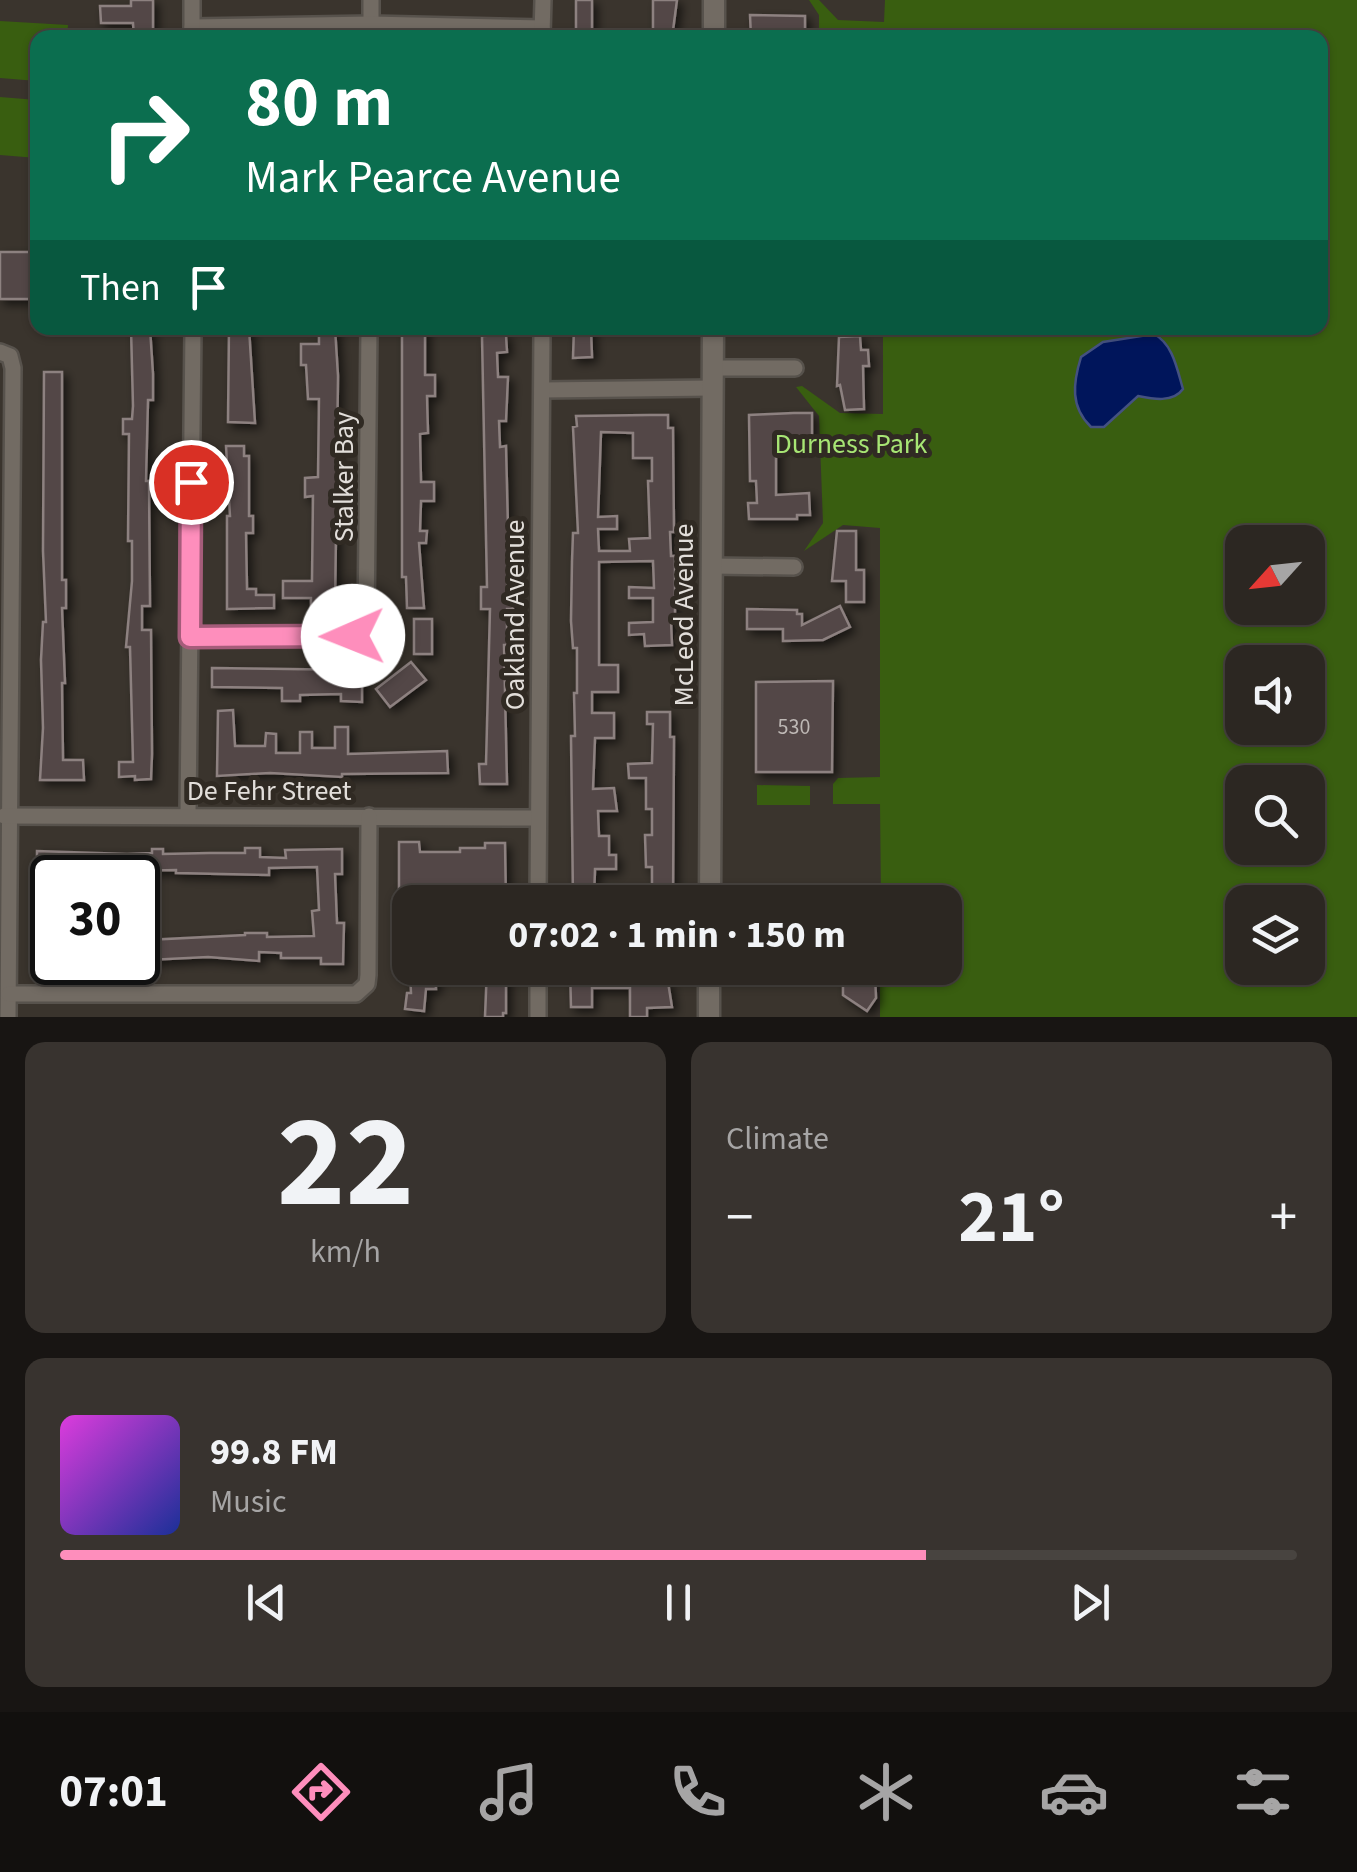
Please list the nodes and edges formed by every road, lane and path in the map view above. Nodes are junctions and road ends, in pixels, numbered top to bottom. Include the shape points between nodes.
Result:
1 (192, 0) edge
2 (371, 0) edge
3 (542, 0) edge
4 (714, 0) edge
5 (371, 24) junction
6 (192, 30) edge
7 (237, 30) edge
8 (485, 30) edge
9 (542, 30) edge
10 (714, 30) edge
11 (192, 335) edge
12 (370, 335) edge
13 (542, 335) edge
14 (713, 335) edge
15 (0, 352) edge
16 (794, 368) dead end
17 (713, 378) junction
18 (542, 390) junction
19 (712, 566) junction
20 (794, 567) dead end
21 (190, 637) junction
22 (188, 815) junction
23 (5, 816) edge
24 (369, 816) junction
25 (538, 818) junction
26 (538, 885) edge
27 (710, 885) edge
28 (538, 985) edge
29 (710, 985) edge
30 (9, 994) junction
31 (8, 1017) edge
32 (538, 1017) edge
33 (709, 1017) edge

1 - 6 street
2 - 5 street
3 - 9 street
4 - 10 street
5 - 7 street
5 - 8 street
11 - 21 street
12 - 21 street, Stalker Bay via 368,617 362,632 343,638
13 - 18 street, Oakland Avenue
14 - 17 street, McLeod Avenue
15 - 23 street via 10,356 13,368
16 - 17 street
17 - 18 street
17 - 19 street, McLeod Avenue
18 - 25 street, Oakland Avenue
19 - 20 street
19 - 27 street, McLeod Avenue
21 - 22 street
22 - 23 street, De Fehr Street
22 - 24 street, De Fehr Street
23 - 30 street
24 - 25 street, De Fehr Street
24 - 30 street via 368,975 356,994
25 - 26 street, Oakland Avenue
28 - 32 street
29 - 33 street
30 - 31 street

